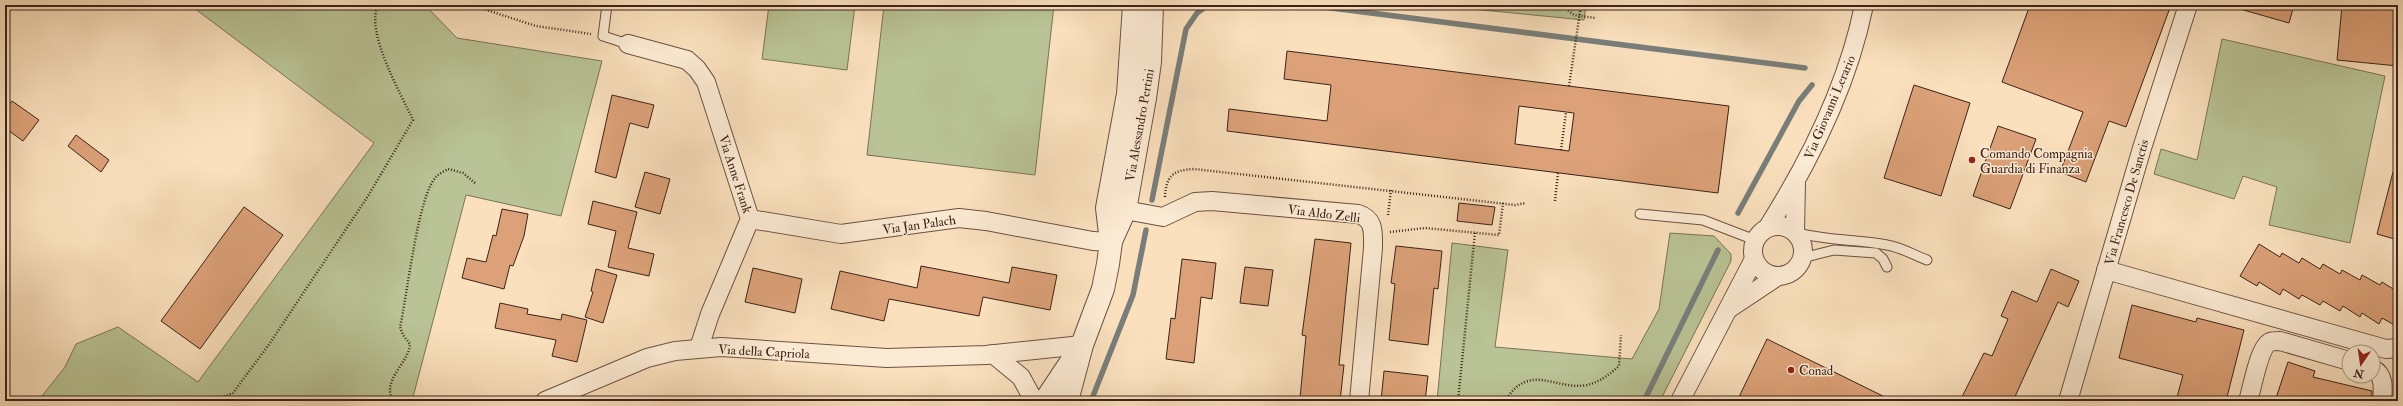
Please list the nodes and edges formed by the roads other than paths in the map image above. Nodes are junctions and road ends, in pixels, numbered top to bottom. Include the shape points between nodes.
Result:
1 (607, 5) edge
2 (1134, 5) edge
3 (1152, 5) edge
4 (1864, 5) edge
5 (2188, 5) edge
6 (628, 44) joint
7 (1796, 183) junction
8 (1125, 210) junction
9 (1640, 214) dead end
10 (750, 219) junction
11 (1768, 227) junction
12 (1795, 232) junction
13 (1755, 240) junction
14 (1111, 242) junction
15 (1802, 258) junction
16 (1754, 259) junction
17 (1927, 260) dead end
18 (1887, 267) dead end
19 (2106, 270) junction
20 (1778, 276) junction
21 (1730, 309) junction
22 (1082, 344) junction
23 (699, 348) junction
24 (2398, 348) edge
25 (993, 354) junction
26 (2341, 359) edge
27 (2381, 377) edge
28 (545, 401) edge
29 (1034, 401) edge
30 (1045, 401) edge
31 (1067, 401) edge
32 (1359, 401) edge
33 (1680, 401) edge
34 (2068, 401) edge
35 (2248, 401) edge
36 (2382, 401) edge

1 - 6 lane via 603,36
2 - 14 street, Via Alessandro Pertini via 1128,94 1107,208
3 - 8 street, Via Alessandro Pertini via 1150,62
4 - 7 street, Via Giovanni Lerario via 1853,50 1839,87
5 - 19 street, Via Francesco De Sanctis
6 - 10 street, Via Anne Frank via 687,60 703,78
7 - 11 street, Via Giovanni Lerario
7 - 12 street, Via Giovanni Lerario
8 - 14 street, Via Alessandro Pertini
8 - 32 street, Via Aldo Zelli via 1163,216 1195,202 1212,201 1358,214 1368,219 1373,230 1373,248
9 - 13 lane via 1703,220
10 - 14 street, Via Jan Palach via 841,234 959,218
10 - 23 street, Via Anne Frank via 710,314
11 - 12 street via 1777,226
11 - 13 street
12 - 15 street via 1802,245
12 - 17 lane via 1817,239 1889,245
13 - 16 street via 1752,253
14 - 22 street, Via Alessandro Pertini via 1103,289
15 - 18 lane via 1834,250 1876,253
15 - 20 street via 1795,268
16 - 20 street via 1763,271
16 - 21 street
19 - 24 street via 2386,349
19 - 34 street, Via Francesco De Sanctis
20 - 21 street
21 - 33 street
22 - 25 street, Via della Capriola
22 - 30 street, Via Alessandro Pertini
22 - 31 street, Via Alessandro Pertini
23 - 25 street, Via della Capriola via 721,347 887,358
23 - 28 street, Via della Capriola via 647,358
25 - 29 street via 1021,377
26 - 35 street via 2280,341 2270,342 2264,348
27 - 36 street

